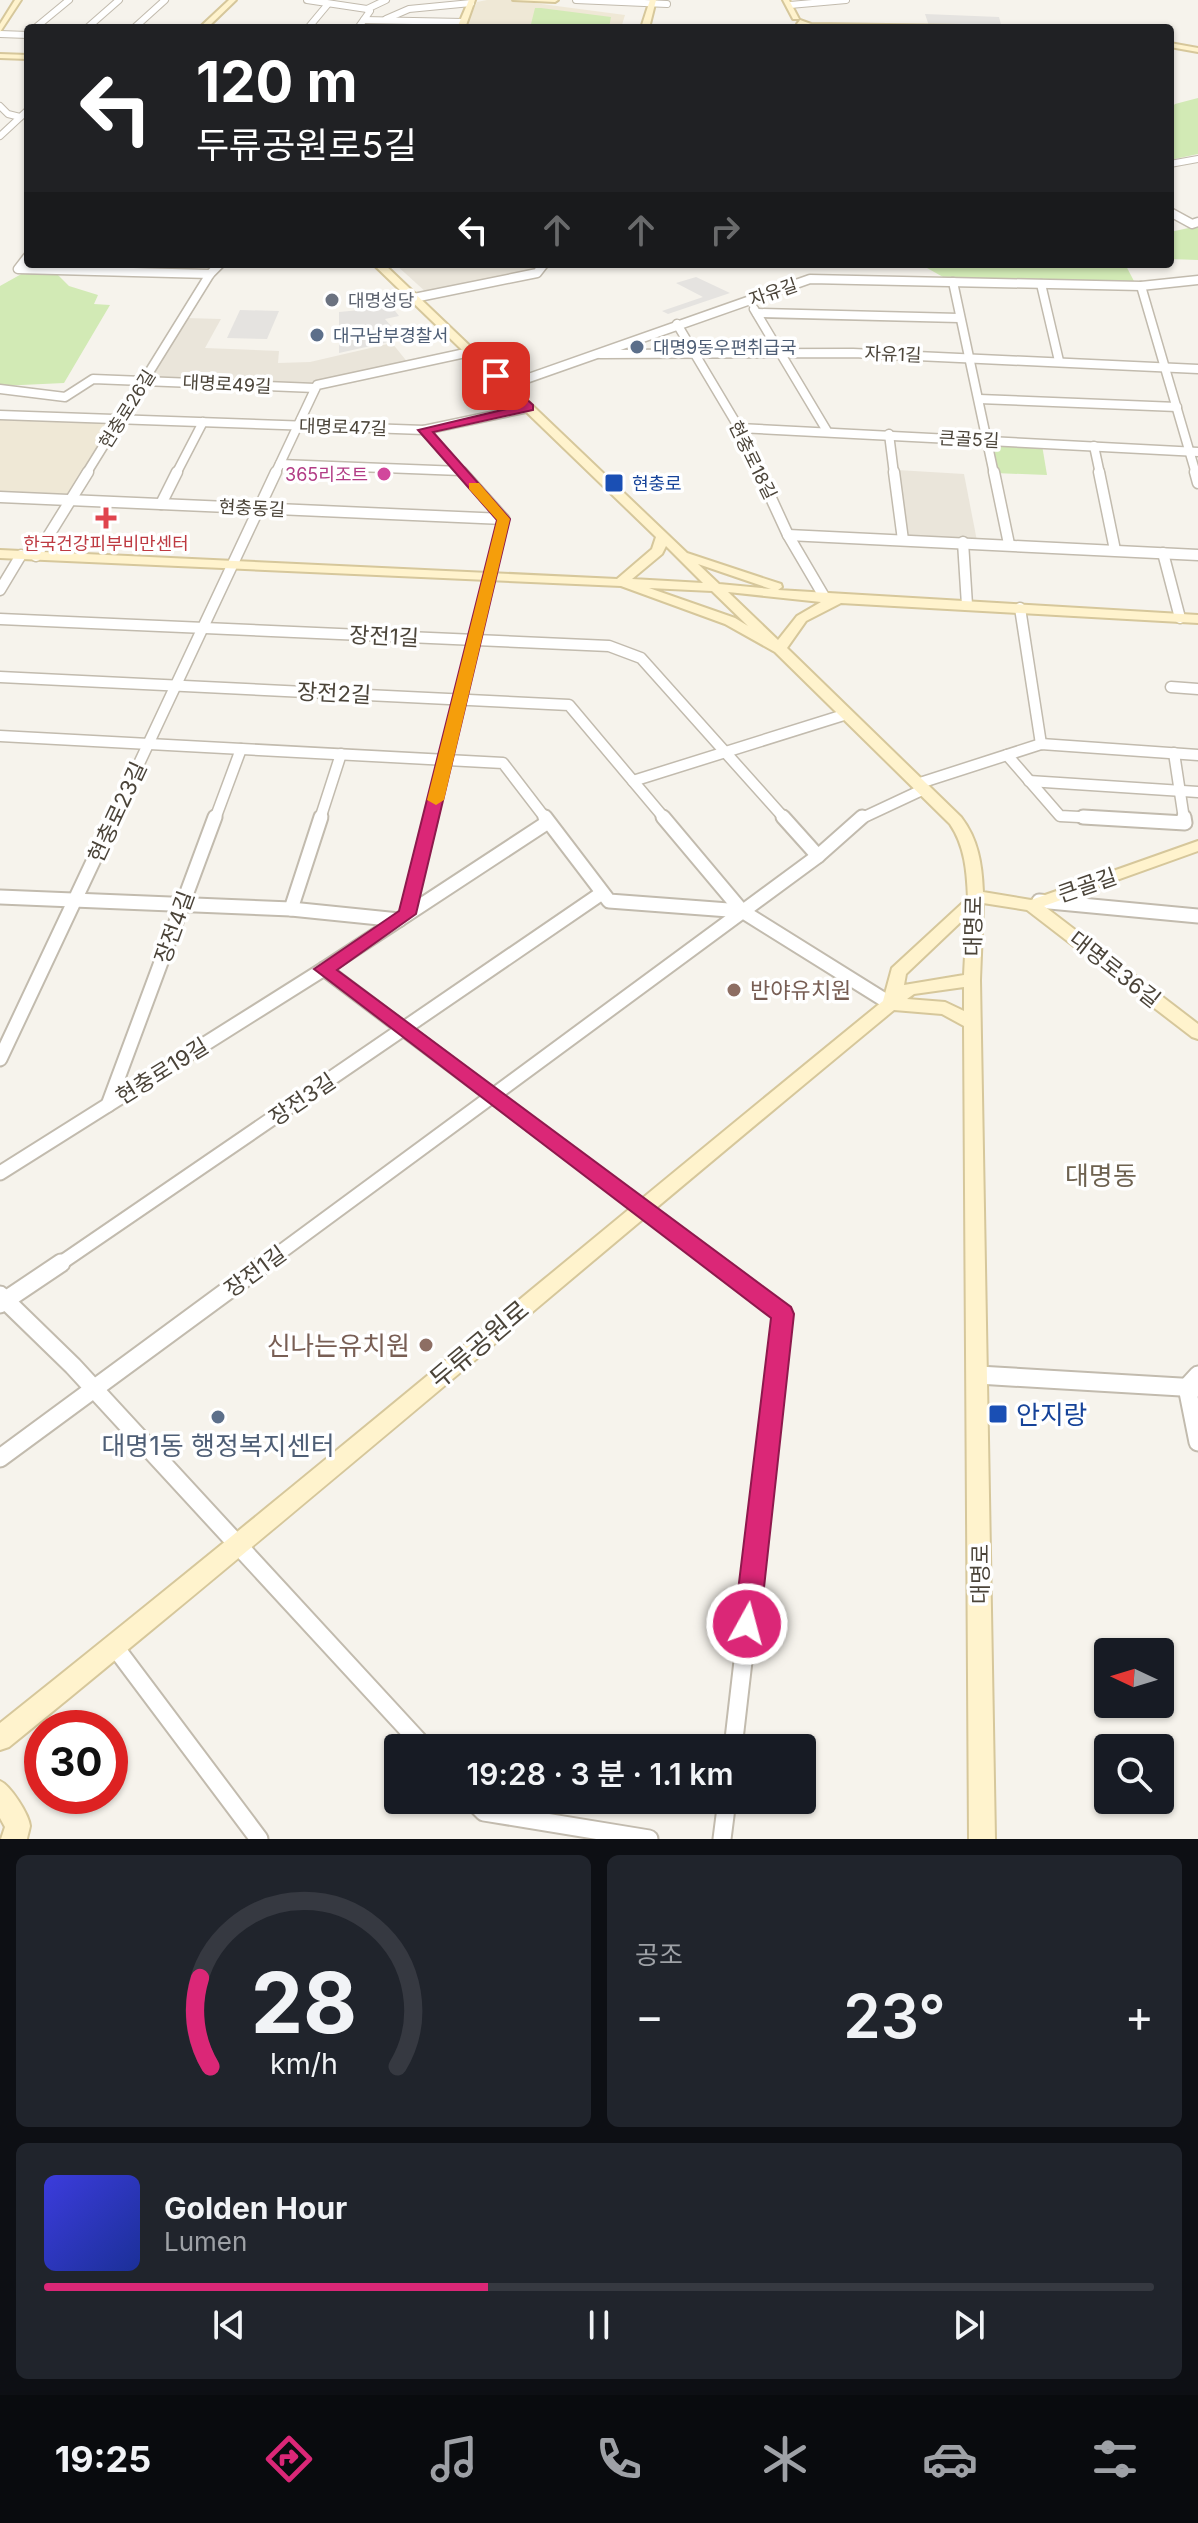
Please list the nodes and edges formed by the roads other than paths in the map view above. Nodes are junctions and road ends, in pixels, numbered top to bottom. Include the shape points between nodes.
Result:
1 (18, 0) edge
2 (69, 0) edge
3 (119, 0) edge
4 (165, 0) edge
5 (233, 0) edge
6 (307, 0) edge
7 (386, 0) edge
8 (516, 0) edge
9 (538, 0) edge
10 (555, 0) edge
11 (576, 0) edge
12 (846, 0) edge
13 (472, 2) edge
14 (653, 2) edge
15 (788, 3) edge
16 (328, 4) junction
17 (667, 5) dead end
18 (367, 9) junction
19 (364, 20) junction
20 (383, 20) junction
21 (40, 24) edge
22 (92, 24) edge
23 (138, 24) edge
24 (207, 24) edge
25 (311, 24) edge
26 (361, 24) edge
27 (446, 24) edge
28 (462, 24) edge
29 (646, 24) edge
30 (834, 24) edge
31 (0, 32) edge
32 (24, 35) edge
33 (1174, 46) edge
34 (1198, 50) edge
35 (0, 56) edge
36 (24, 57) edge
37 (0, 106) edge
38 (4, 114) edge
39 (24, 114) edge
40 (17, 120) junction
41 (24, 124) edge
42 (0, 136) edge
43 (1198, 159) edge
44 (1174, 163) edge
45 (1174, 214) edge
46 (1195, 223) edge
47 (24, 261) edge
48 (216, 268) edge
49 (382, 268) edge
50 (541, 268) edge
51 (210, 274) junction
52 (1198, 280) edge
53 (953, 282) junction
54 (1041, 284) junction
55 (1141, 286) junction
56 (414, 298) junction
57 (747, 300) junction
58 (757, 313) junction
59 (959, 318) junction
60 (677, 324) junction
61 (470, 352) junction
62 (780, 353) junction
63 (588, 354) junction
64 (695, 355) junction
65 (969, 357) junction
66 (1059, 361) junction
67 (1166, 368) junction
68 (1198, 369) edge
69 (144, 380) junction
70 (501, 381) junction
71 (315, 388) junction
72 (0, 389) edge
73 (979, 399) junction
74 (1177, 407) junction
75 (528, 408) junction
76 (0, 415) edge
77 (120, 419) junction
78 (203, 422) junction
79 (298, 425) junction
80 (739, 428) junction
81 (424, 430) junction
82 (827, 431) junction
83 (889, 434) junction
84 (988, 439) junction
85 (1094, 446) junction
86 (1194, 452) edge
87 (280, 464) junction
88 (461, 471) junction
89 (1198, 483) edge
90 (0, 497) edge
91 (70, 500) junction
92 (161, 504) junction
93 (259, 508) junction
94 (504, 519) junction
95 (663, 535) junction
96 (788, 535) junction
97 (903, 540) junction
98 (963, 542) junction
99 (1009, 544) junction
100 (1115, 550) junction
101 (1163, 553) junction
102 (0, 554) edge
103 (682, 554) junction
104 (21, 555) junction
105 (1198, 555) edge
106 (36, 556) junction
107 (233, 565) junction
108 (489, 578) junction
109 (621, 582) junction
110 (716, 587) junction
111 (0, 590) edge
112 (804, 597) junction
113 (825, 598) junction
114 (850, 599) junction
115 (967, 605) junction
116 (1020, 608) junction
117 (1180, 618) junction
118 (0, 619) edge
119 (1198, 619) edge
120 (203, 628) junction
121 (474, 640) junction
122 (780, 649) junction
123 (0, 677) edge
124 (176, 685) junction
125 (1171, 687) dead end
126 (1198, 689) edge
127 (460, 700) junction
128 (847, 714) junction
129 (0, 736) edge
130 (149, 744) junction
131 (1041, 744) junction
132 (241, 749) junction
133 (725, 752) junction
134 (1174, 753) junction
135 (341, 754) junction
136 (1007, 755) junction
137 (1198, 755) edge
138 (445, 760) junction
139 (633, 781) junction
140 (1029, 781) junction
141 (921, 787) junction
142 (1180, 790) junction
143 (1198, 792) edge
144 (548, 822) junction
145 (1198, 846) edge
146 (818, 856) junction
147 (602, 893) junction
148 (0, 897) edge
149 (76, 899) junction
150 (974, 899) junction
151 (1036, 903) junction
152 (182, 904) junction
153 (291, 909) junction
154 (742, 911) junction
155 (1198, 916) edge
156 (403, 917) junction
157 (324, 969) junction
158 (972, 980) junction
159 (891, 1004) junction
160 (973, 1023) junction
161 (404, 1030) junction
162 (1198, 1033) edge
163 (0, 1059) edge
164 (493, 1097) junction
165 (108, 1105) junction
166 (0, 1173) edge
167 (640, 1209) junction
168 (2, 1300) edge
169 (978, 1375) junction
170 (1194, 1383) edge
171 (94, 1389) junction
172 (1198, 1442) edge
173 (0, 1458) edge
174 (239, 1546) junction
175 (115, 1647) junction
176 (412, 1734) edge
177 (735, 1734) edge
178 (0, 1738) edge
179 (0, 1793) edge
180 (496, 1814) edge
181 (725, 1814) edge
182 (14, 1839) edge
183 (259, 1839) edge
184 (649, 1839) edge
185 (722, 1839) edge
186 (982, 1839) edge

1 - 31 main road
2 - 21 street
3 - 22 street
4 - 23 street
5 - 24 main road
6 - 16 street
7 - 18 street
8 - 9 main road
9 - 10 main road
11 - 14 street
12 - 15 street
13 - 20 street via 409,9
13 - 28 main road
14 - 17 street
14 - 29 main road
15 - 30 main road via 798,20
16 - 18 street
16 - 25 street
18 - 19 street
19 - 20 street
19 - 26 street
20 - 27 street
31 - 32 street
33 - 34 main road
35 - 36 main road
37 - 38 street
38 - 40 street
39 - 40 street
40 - 41 street
40 - 42 street
43 - 44 street
45 - 46 street
47 - 51 street via 18,269
48 - 51 street, 현충로26길
49 - 56 main road, 대명로
50 - 56 street
51 - 69 street, 현충로26길
52 - 55 street, 자유길
53 - 54 street, 자유길
53 - 57 street, 자유길 via 810,279
53 - 59 street
54 - 55 street, 자유길
54 - 66 street
55 - 67 street
56 - 61 main road, 대명로
57 - 58 street
57 - 60 street, 자유길
58 - 59 street
58 - 62 street
59 - 65 street
60 - 63 street, 자유길
60 - 64 street, 현충로18길
61 - 70 main road, 대명로
61 - 71 street, 대명로49길
62 - 64 street, 자유1길
62 - 65 street, 자유1길
62 - 82 street
63 - 64 street, 자유1길
63 - 70 street, 자유길
64 - 80 street, 현충로18길
65 - 66 street, 자유1길
65 - 73 street
66 - 67 street, 자유1길
67 - 68 street, 자유1길
67 - 74 street
69 - 71 street, 대명로49길
69 - 72 street, 대명로49길 via 93,379 65,397
69 - 77 street, 현충로26길
70 - 75 main road, 대명로
71 - 79 street, 현충로23길
73 - 74 street
73 - 84 street
74 - 86 street
75 - 81 street, 대명로47길
75 - 95 main road, 대명로
76 - 77 street, 대명로47길
77 - 78 street, 대명로47길
77 - 91 street, 현충로26길
78 - 79 street, 대명로47길
78 - 92 street
79 - 81 street, 대명로47길
79 - 87 street, 현충로23길
80 - 82 street, 큰골5길
80 - 96 street, 현충로18길
81 - 88 street
82 - 83 street, 큰골5길
83 - 84 street, 큰골5길
83 - 97 street
84 - 85 street, 큰골5길
84 - 99 street
85 - 86 street, 큰골5길
85 - 100 street
86 - 89 street
87 - 88 street
87 - 93 street, 현충로23길
88 - 94 street
90 - 91 street, 현충동길
91 - 92 street, 현충동길
91 - 106 street, 현충로26길
92 - 93 street, 현충동길
93 - 94 street, 현충동길
93 - 107 street, 현충로23길
94 - 108 street
95 - 103 main road, 대명로
95 - 109 main road via 658,551
96 - 97 street
96 - 113 street, 현충로18길
97 - 98 street
98 - 99 street
98 - 115 street
99 - 100 street
100 - 101 street
101 - 105 street
101 - 117 street
102 - 104 main road
103 - 110 main road, 대명로
103 - 112 main road
104 - 106 main road
104 - 111 street
106 - 107 main road
107 - 108 main road
107 - 120 street, 현충로23길
108 - 109 main road
108 - 121 street
109 - 110 main road
109 - 122 main road via 730,621
110 - 112 main road
110 - 122 main road, 대명로
112 - 113 main road
113 - 114 main road
114 - 115 main road
114 - 122 main road via 819,605 790,627
115 - 116 main road
116 - 117 main road
116 - 131 street
117 - 119 main road
118 - 120 street, 장전1길
120 - 121 street, 장전1길
120 - 124 street, 현충로23길
121 - 127 street
121 - 133 street, 장전1길 via 609,646 641,658
122 - 128 main road, 대명로
123 - 124 street, 장전2길
124 - 127 street, 장전2길
124 - 130 street, 현충로23길
125 - 126 street
127 - 138 street
127 - 139 street, 장전2길 via 569,705
128 - 133 street
128 - 141 main road, 대명로
129 - 130 street
130 - 132 street
130 - 149 street, 현충로23길
131 - 134 street
131 - 136 street
132 - 135 street
132 - 152 street, 장전4길
133 - 139 street
133 - 146 street, 장전1길
134 - 137 street
134 - 142 street
135 - 138 street
135 - 153 street
136 - 140 street
136 - 141 street
138 - 144 street via 503,763
138 - 156 street
139 - 154 street, 장전2길
140 - 142 street
140 - 142 street via 1060,816 1185,823
141 - 146 street via 867,813
141 - 150 main road, 대명로 via 960,826 973,860
142 - 143 street
144 - 147 street
144 - 156 street, 현충로19길
145 - 151 main road, 큰골길
146 - 154 street, 장전1길
147 - 154 street via 609,901
147 - 161 street, 장전3길
148 - 149 street
149 - 152 street
149 - 163 street, 현충로23길
150 - 151 main road, 큰골길
150 - 158 main road, 대명로
150 - 159 main road via 898,972
151 - 155 street
151 - 162 main road, 대명로36길
152 - 153 street
152 - 165 street, 장전4길
153 - 156 street
154 - 159 street
154 - 164 street, 장전1길
156 - 157 street, 현충로19길
157 - 161 street
157 - 165 street, 현충로19길
158 - 159 main road, 두류공원로 via 909,989
158 - 160 main road, 대명로
159 - 160 main road via 945,1008
159 - 167 main road, 두류공원로
160 - 169 main road, 대명로
161 - 164 street
161 - 168 street, 장전3길
164 - 167 street
164 - 171 street, 장전1길
165 - 166 street, 현충로19길
167 - 174 main road, 두류공원로
167 - 177 street via 783,1314
168 - 171 street
169 - 170 street
169 - 186 main road, 대명로
170 - 172 street
171 - 173 street, 장전1길
171 - 174 street
174 - 175 main road, 두류공원로
174 - 176 street
175 - 178 main road, 두류공원로
175 - 183 street
179 - 182 main road via 18,1826
180 - 184 street
181 - 185 street

